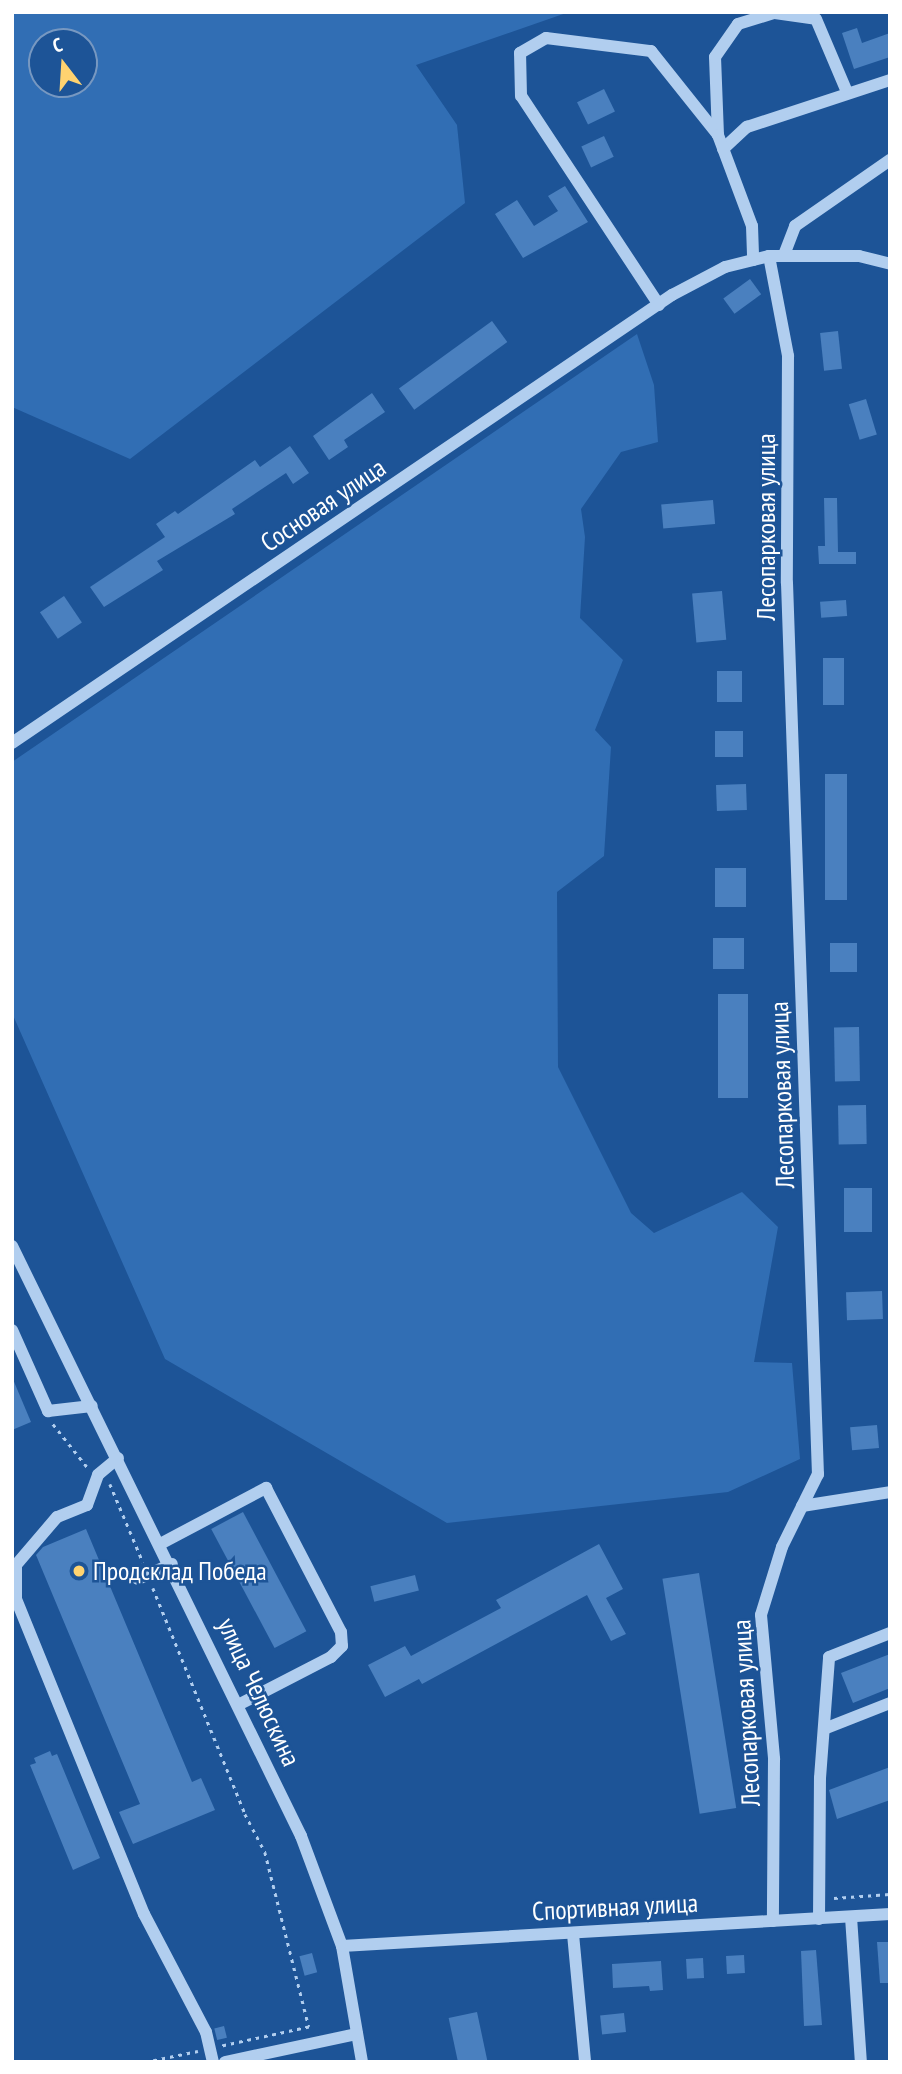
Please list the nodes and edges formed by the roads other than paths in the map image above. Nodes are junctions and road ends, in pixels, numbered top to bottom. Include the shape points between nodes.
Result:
1 (890, 80) edge
2 (846, 92) junction
3 (718, 135) junction
4 (723, 149) junction
5 (890, 160) edge
6 (784, 255) junction
7 (769, 256) junction
8 (754, 260) junction
9 (890, 264) edge
10 (659, 305) junction
11 (12, 743) edge
12 (12, 1246) edge
13 (12, 1330) edge
14 (92, 1406) junction
15 (118, 1458) junction
16 (890, 1492) edge
17 (802, 1506) junction
18 (162, 1543) junction
19 (172, 1564) junction
20 (143, 1577) road end
21 (890, 1633) edge
22 (890, 1703) edge
23 (240, 1704) junction
24 (824, 1729) junction
25 (890, 1914) edge
26 (851, 1917) junction
27 (819, 1919) junction
28 (773, 1921) junction
29 (573, 1934) junction
30 (342, 1946) junction
31 (357, 2034) junction
32 (211, 2055) edge
33 (225, 2062) edge
34 (362, 2062) edge
35 (585, 2062) edge
36 (861, 2062) edge

1 - 2 street
2 - 3 street via 816,19 775,13 738,24 715,57
2 - 4 street via 747,128
3 - 4 street
3 - 10 street via 651,51 546,38 520,53 521,96
4 - 8 street via 752,226
5 - 6 street via 795,226
6 - 7 street, Сосновая улица
6 - 9 street, Сосновая улица via 859,256
7 - 8 street, Сосновая улица
7 - 17 street, Лесопарковая улица via 788,356 788,597 818,1474
8 - 10 street, Сосновая улица via 725,267
10 - 11 street, Сосновая улица
12 - 14 street, улица Челюскина
13 - 14 street via 48,1411
14 - 15 street, улица Челюскина
15 - 18 street, улица Челюскина
15 - 32 street via 98,1475 87,1505 57,1517 16,1565 16,1599 144,1914 206,2032
16 - 17 street
17 - 28 street, Лесопарковая улица via 782,1547 761,1615 774,1759
18 - 19 street, улица Челюскина
18 - 23 street via 267,1488 341,1632 342,1646 331,1657
19 - 20 street
19 - 23 street, улица Челюскина
21 - 24 street via 829,1657
22 - 24 street
23 - 30 street, улица Челюскина via 301,1836
24 - 27 street
25 - 26 street, Спортивная улица
26 - 27 street, Спортивная улица
26 - 36 street
27 - 28 street, Спортивная улица
28 - 29 street, Спортивная улица
29 - 30 street, Спортивная улица
29 - 35 street
30 - 31 street, улица Челюскина
31 - 33 street
31 - 34 street, улица Челюскина

